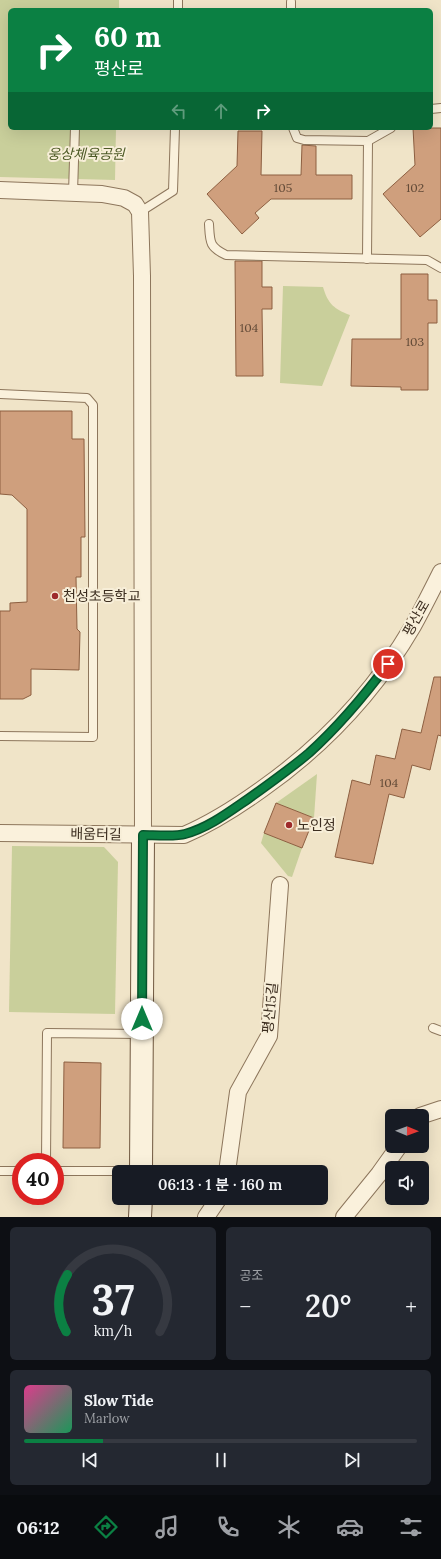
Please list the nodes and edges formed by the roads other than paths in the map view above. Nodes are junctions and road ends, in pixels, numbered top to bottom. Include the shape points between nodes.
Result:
1 (75, 130) edge
2 (175, 130) edge
3 (294, 130) edge
4 (387, 130) edge
5 (368, 141) junction
6 (0, 190) edge
7 (73, 193) junction
8 (140, 212) junction
9 (209, 224) dead end
10 (367, 259) junction
11 (441, 268) edge
12 (0, 394) edge
13 (441, 572) edge
14 (0, 736) edge
15 (0, 833) edge
16 (143, 835) junction
17 (280, 885) dead end
18 (142, 1034) junction
19 (441, 1109) edge
20 (429, 1113) edge
21 (46, 1153) edge
22 (394, 1153) edge
23 (141, 1165) edge
24 (228, 1165) edge
25 (0, 1171) edge
26 (12, 1171) edge
27 (64, 1171) edge
28 (112, 1171) edge
29 (141, 1205) edge
30 (214, 1205) edge
31 (140, 1217) edge
32 (206, 1217) edge
33 (344, 1217) edge

1 - 7 lane
2 - 8 lane via 173,190
3 - 5 lane via 297,138 304,140
4 - 5 lane
5 - 10 lane
6 - 7 street
7 - 8 street via 124,198 135,204
8 - 16 street
9 - 10 lane via 210,241 215,250 226,256
10 - 11 lane via 427,260
12 - 14 lane via 87,398 93,405 93,737
13 - 16 street, 평산로 via 413,626 388,664 338,725 310,752 228,813 200,828 184,835
15 - 16 street, 배움터길
16 - 18 street, 배움터길
17 - 24 street, 평산15길 via 270,1036 238,1092
18 - 21 lane via 47,1033
18 - 23 street, 배움터길
19 - 20 street
22 - 33 street
25 - 26 lane
27 - 28 lane
29 - 31 street
30 - 32 street

